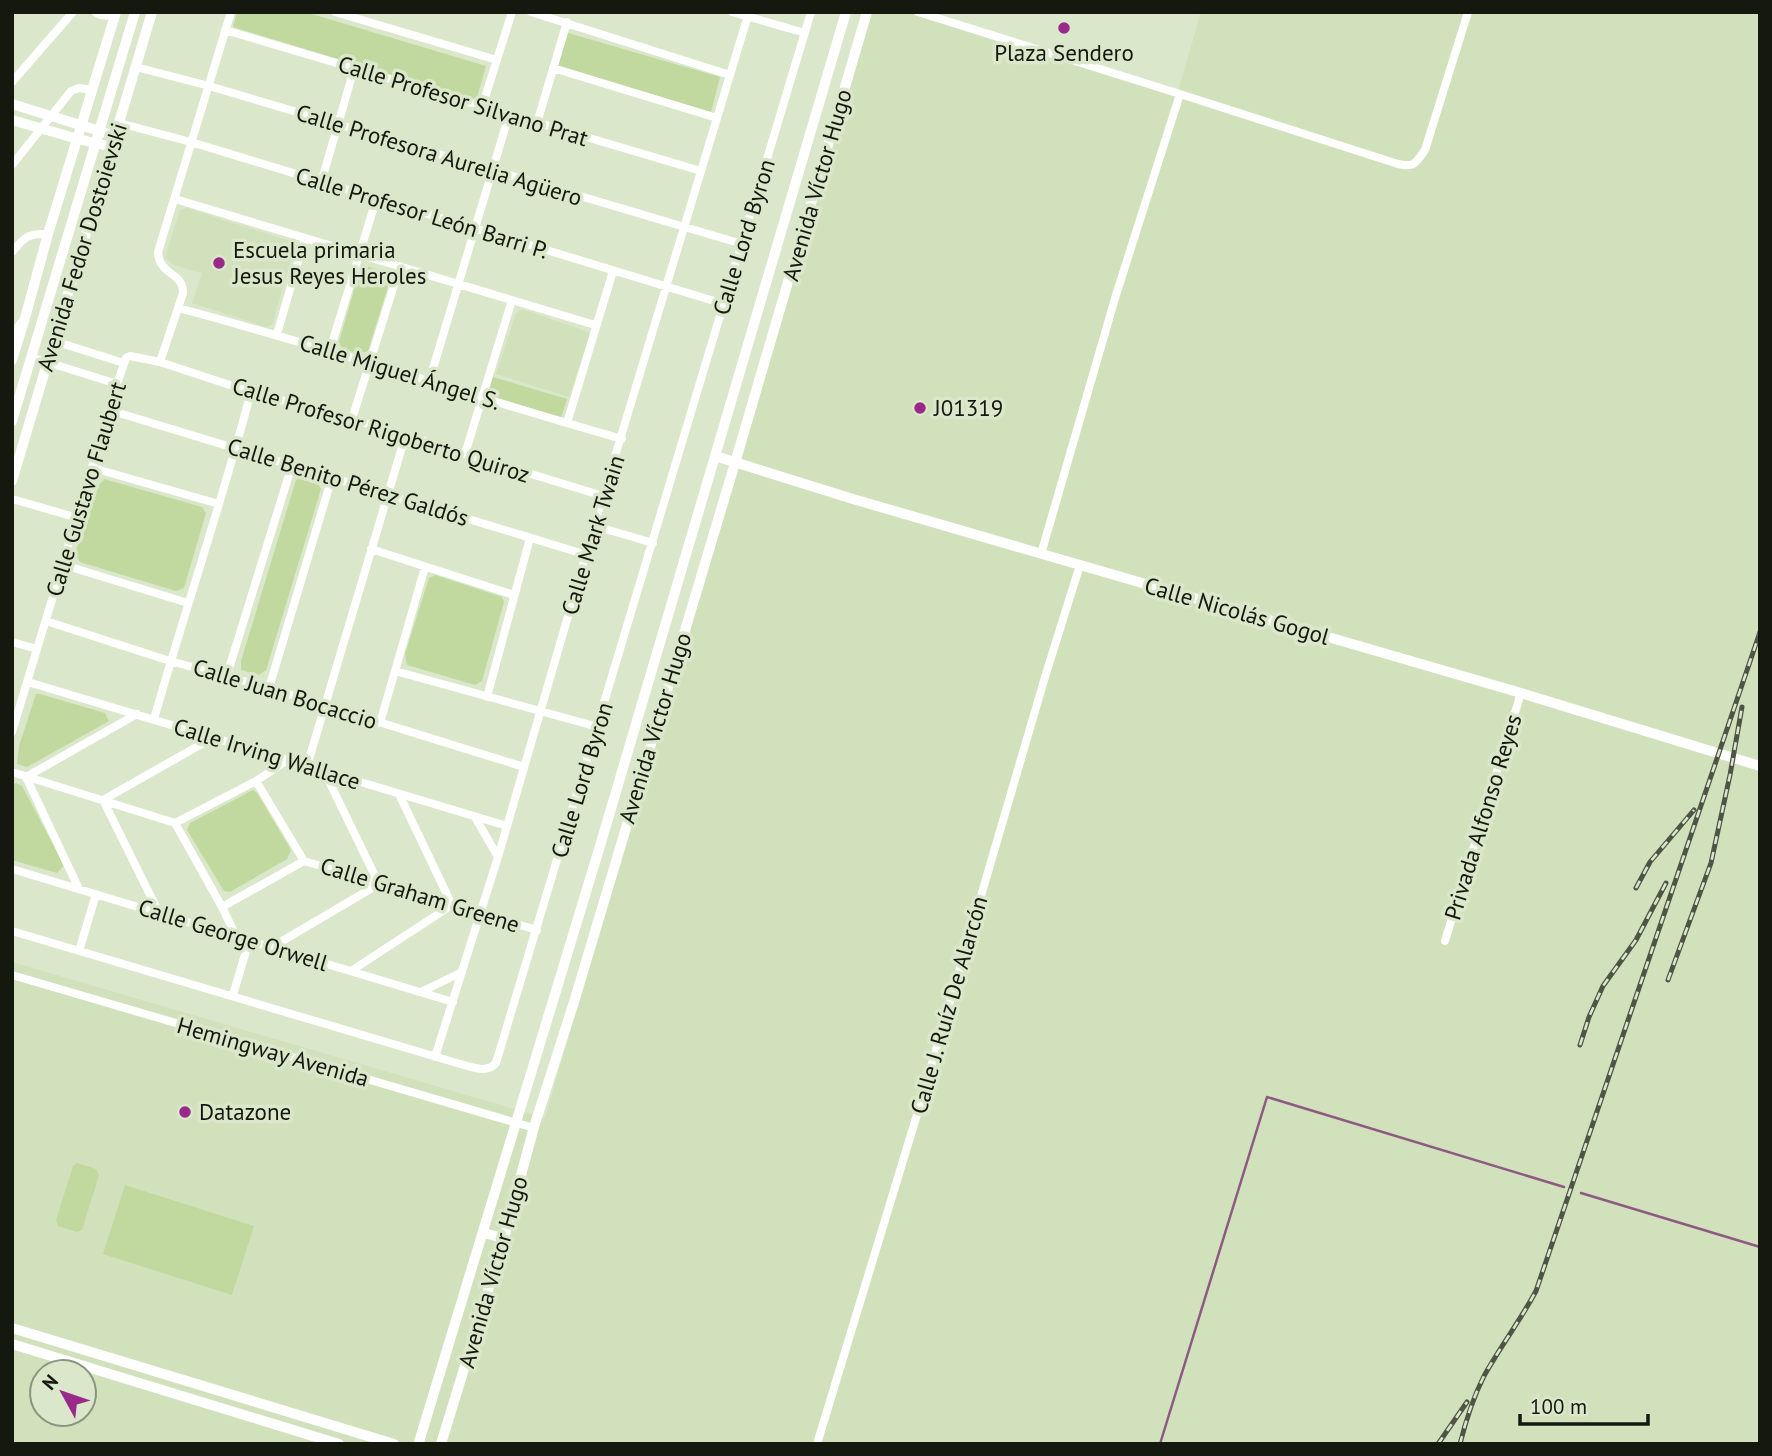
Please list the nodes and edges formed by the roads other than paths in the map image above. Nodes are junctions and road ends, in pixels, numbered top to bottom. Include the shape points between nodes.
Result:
1 (73, 12) edge
2 (96, 12) edge
3 (135, 12) edge
4 (152, 12) edge
5 (231, 12) edge
6 (335, 12) edge
7 (512, 12) edge
8 (732, 12) edge
9 (811, 12) edge
10 (846, 12) edge
11 (867, 12) edge
12 (918, 12) edge
13 (1468, 12) edge
14 (116, 13) edge
15 (538, 13) edge
16 (748, 15) edge
17 (567, 22) junction
18 (225, 30) junction
19 (805, 33) junction
20 (497, 60) junction
21 (136, 66) junction
22 (553, 68) junction
23 (354, 69) junction
24 (730, 75) junction
25 (12, 82) edge
26 (209, 86) junction
27 (93, 90) junction
28 (1180, 94) junction
29 (12, 104) edge
30 (482, 107) junction
31 (509, 115) junction
32 (52, 116) junction
33 (717, 118) junction
34 (12, 120) edge
35 (120, 123) junction
36 (537, 123) junction
37 (337, 124) junction
38 (82, 126) junction
39 (42, 129) junction
40 (97, 137) junction
41 (78, 139) junction
42 (114, 141) junction
43 (191, 142) junction
44 (12, 165) edge
45 (492, 171) junction
46 (701, 171) junction
47 (321, 183) junction
48 (175, 199) junction
49 (376, 200) junction
50 (684, 227) junction
51 (474, 229) junction
52 (48, 234) junction
53 (305, 238) junction
54 (742, 244) junction
55 (12, 251) edge
56 (359, 254) junction
57 (400, 265) junction
58 (613, 271) junction
59 (458, 283) junction
60 (666, 287) junction
61 (512, 300) junction
62 (724, 304) junction
63 (178, 308) junction
64 (26, 318) junction
65 (595, 325) junction
66 (276, 334) junction
67 (12, 335) edge
68 (54, 341) junction
69 (330, 350) junction
70 (32, 357) junction
71 (12, 360) edge
72 (48, 362) junction
73 (160, 362) junction
74 (124, 363) junction
75 (370, 364) junction
76 (429, 382) junction
77 (117, 384) junction
78 (251, 392) junction
79 (481, 398) junction
80 (110, 410) junction
81 (352, 419) junction
82 (12, 421) edge
83 (566, 423) junction
84 (405, 437) junction
85 (622, 439) junction
86 (236, 449) junction
87 (465, 454) junction
88 (715, 456) junction
89 (735, 463) junction
90 (292, 465) junction
91 (93, 468) junction
92 (332, 477) junction
93 (12, 481) edge
94 (388, 493) junction
95 (603, 496) junction
96 (12, 499) edge
97 (219, 504) junction
98 (78, 517) junction
99 (595, 526) junction
100 (530, 538) junction
101 (653, 543) junction
102 (372, 549) junction
103 (1041, 554) junction
104 (587, 555) junction
105 (64, 565) junction
106 (1080, 565) junction
107 (425, 567) junction
108 (514, 595) junction
109 (188, 603) junction
110 (46, 621) junction
111 (12, 642) edge
112 (37, 649) junction
113 (170, 661) junction
114 (395, 671) junction
115 (226, 675) junction
116 (28, 682) junction
117 (269, 688) junction
118 (1521, 693) junction
119 (487, 697) junction
120 (324, 706) junction
121 (540, 712) junction
122 (137, 714) junction
123 (154, 719) junction
124 (380, 723) junction
125 (598, 727) junction
126 (12, 732) edge
127 (214, 737) junction
128 (288, 760) junction
129 (307, 766) junction
130 (524, 766) junction
131 (1760, 766) edge
132 (324, 771) junction
133 (12, 772) edge
134 (26, 777) junction
135 (256, 781) junction
136 (399, 794) junction
137 (103, 800) junction
138 (475, 817) junction
139 (176, 823) junction
140 (507, 827) junction
141 (498, 857) junction
142 (304, 861) junction
143 (12, 869) edge
144 (379, 884) junction
145 (79, 889) junction
146 (96, 894) junction
147 (452, 905) junction
148 (222, 908) junction
149 (480, 912) junction
150 (159, 913) junction
151 (537, 930) junction
152 (12, 931) edge
153 (236, 936) junction
154 (250, 941) junction
155 (1446, 941) dead end
156 (272, 947) junction
157 (79, 951) junction
158 (351, 971) junction
159 (461, 972) junction
160 (12, 975) edge
161 (421, 992) junction
162 (233, 995) junction
163 (453, 1002) junction
164 (435, 1057) junction
165 (516, 1123) junction
166 (534, 1129) junction
167 (483, 1233) junction
168 (503, 1238) junction
169 (12, 1328) edge
170 (12, 1344) edge
171 (417, 1443) edge
172 (339, 1444) edge
173 (394, 1444) edge
174 (433, 1444) edge
175 (441, 1444) edge
176 (817, 1444) edge

1 - 25 street
2 - 14 street
3 - 40 main road, Avenida Fedor Dostoievski
4 - 21 main road, Avenida Fedor Dostoievski
5 - 18 street
6 - 20 street
7 - 20 street
8 - 16 street
9 - 19 street, Calle Lord Byron
10 - 88 street, Avenida Víctor Hugo
11 - 89 street, Avenida Víctor Hugo
12 - 28 street
13 - 28 street via 1425,150 1407,166
14 - 27 street
15 - 17 street
16 - 19 street
16 - 24 street, Calle Mark Twain
17 - 22 street
17 - 24 street
18 - 23 street, Calle Profesor Silvano Prat
18 - 26 street
19 - 54 street, Calle Lord Byron
20 - 30 street
21 - 26 street, Calle Profesora Aurelia Agüero
21 - 35 main road, Avenida Fedor Dostoievski
22 - 33 street
22 - 36 street
23 - 30 street, Calle Profesor Silvano Prat
23 - 37 street
24 - 33 street, Calle Mark Twain
26 - 37 street, Calle Profesora Aurelia Agüero
26 - 43 street
27 - 32 street via 71,91
27 - 38 street
28 - 103 street
29 - 32 main road
30 - 31 street, Calle Profesor Silvano Prat
31 - 36 street, Calle Profesor Silvano Prat
31 - 45 street
32 - 38 main road
32 - 39 street
33 - 46 street, Calle Mark Twain
34 - 39 main road
35 - 42 main road, Avenida Fedor Dostoievski
35 - 43 street, Calle Profesor León Barri P.
36 - 46 street, Calle Profesor Silvano Prat
37 - 45 street, Calle Profesora Aurelia Agüero
37 - 47 street
38 - 40 main road
38 - 41 street
39 - 41 main road
39 - 44 street
40 - 41 main road
40 - 42 main road
40 - 70 main road, Avenida Fedor Dostoievski
41 - 52 street
42 - 68 main road, Avenida Fedor Dostoievski
43 - 47 street, Calle Profesor León Barri P.
43 - 48 street
45 - 50 street, Calle Profesora Aurelia Agüero
45 - 51 street
46 - 50 street, Calle Mark Twain
47 - 49 street, Calle Profesor León Barri P.
48 - 53 street
48 - 63 street via 158,251 162,266 183,286
49 - 51 street, Calle Profesor León Barri P.
49 - 56 street
50 - 54 street, Calle Profesora Aurelia Agüero
50 - 60 street, Calle Mark Twain
51 - 58 street, Calle Profesor León Barri P.
51 - 59 street
52 - 55 street via 29,235
52 - 64 street
53 - 56 street
53 - 66 street
54 - 62 street, Calle Lord Byron
56 - 57 street
56 - 69 street
57 - 59 street
57 - 75 street
58 - 60 street, Calle Profesor León Barri P.
58 - 65 street
59 - 61 street
59 - 76 street
60 - 62 street, Calle Profesor León Barri P.
60 - 85 street, Calle Mark Twain
61 - 65 street
61 - 79 street
62 - 101 street, Calle Lord Byron
63 - 66 street, Calle Miguel Ángel S.
63 - 73 street
64 - 67 street
64 - 71 street
65 - 83 street
66 - 69 street, Calle Miguel Ángel S.
68 - 72 main road, Avenida Fedor Dostoievski
68 - 74 street
69 - 75 street, Calle Miguel Ángel S.
70 - 72 street
70 - 82 main road, Avenida Fedor Dostoievski
72 - 77 street
72 - 93 main road, Avenida Fedor Dostoievski
73 - 74 street, Calle Gustavo Flaubert via 130,356
73 - 78 street, Calle Profesor Rigoberto Quiroz
74 - 77 street, Calle Gustavo Flaubert
75 - 76 street, Calle Miguel Ángel S.
75 - 81 street
76 - 79 street, Calle Miguel Ángel S.
77 - 80 street, Calle Gustavo Flaubert
78 - 81 street, Calle Profesor Rigoberto Quiroz
78 - 86 street
79 - 83 street, Calle Miguel Ángel S.
79 - 87 street
80 - 86 street, Calle Benito Pérez Galdós
80 - 91 street, Calle Gustavo Flaubert
81 - 84 street, Calle Profesor Rigoberto Quiroz
83 - 85 street, Calle Miguel Ángel S.
84 - 87 street, Calle Profesor Rigoberto Quiroz
84 - 94 street
85 - 95 street, Calle Mark Twain
86 - 90 street, Calle Benito Pérez Galdós
86 - 97 street
87 - 95 street, Calle Profesor Rigoberto Quiroz
88 - 89 street, Calle Nicolás Gogol
88 - 165 street, Avenida Víctor Hugo
89 - 103 street, Calle Nicolás Gogol
89 - 166 street, Avenida Víctor Hugo
90 - 92 street, Calle Benito Pérez Galdós
90 - 115 street
91 - 97 street
91 - 98 street, Calle Gustavo Flaubert
92 - 94 street, Calle Benito Pérez Galdós
92 - 117 street
94 - 100 street, Calle Benito Pérez Galdós
94 - 102 street
95 - 99 street, Calle Mark Twain
96 - 98 street
97 - 109 street
98 - 105 street, Calle Gustavo Flaubert
99 - 101 street
99 - 104 street, Calle Mark Twain
100 - 104 street, Calle Benito Pérez Galdós
100 - 108 street
101 - 125 street, Calle Lord Byron
102 - 107 street
102 - 120 street
103 - 106 street, Calle Nicolás Gogol
104 - 121 street, Calle Mark Twain
105 - 109 street
105 - 110 street, Calle Gustavo Flaubert
106 - 118 street, Calle Nicolás Gogol
106 - 176 street, Calle J. Ruíz De Alarcón
107 - 108 street
107 - 114 street
108 - 119 street
109 - 113 street
110 - 112 street, Calle Gustavo Flaubert
110 - 113 street, Calle Juan Bocaccio
111 - 112 street
112 - 116 street, Calle Gustavo Flaubert
113 - 115 street, Calle Juan Bocaccio
113 - 123 street
114 - 119 street
114 - 124 street
115 - 117 street, Calle Juan Bocaccio
116 - 122 street, Calle Irving Wallace
116 - 126 street, Calle Gustavo Flaubert
117 - 120 street, Calle Juan Bocaccio
118 - 131 street, Calle Nicolás Gogol
118 - 155 street, Privada Alfonso Reyes
119 - 121 street
120 - 124 street, Calle Juan Bocaccio
120 - 129 street
121 - 125 street
121 - 130 street, Calle Mark Twain
122 - 123 street, Calle Irving Wallace
122 - 134 street
123 - 127 street, Calle Irving Wallace
124 - 130 street, Calle Juan Bocaccio
125 - 151 street, Calle Lord Byron
127 - 128 street, Calle Irving Wallace
127 - 137 street
128 - 129 street, Calle Irving Wallace
128 - 135 street
129 - 132 street, Calle Irving Wallace
130 - 140 street, Calle Mark Twain
132 - 136 street, Calle Irving Wallace
132 - 144 street
133 - 134 street
134 - 137 street
134 - 145 street
135 - 139 street
135 - 142 street, Calle Graham Greene
136 - 138 street, Calle Irving Wallace
136 - 147 street
137 - 139 street
137 - 150 street
138 - 140 street, Calle Irving Wallace
138 - 141 street
139 - 148 street
140 - 141 street, Calle Mark Twain
141 - 149 street, Calle Mark Twain
142 - 144 street, Calle Graham Greene
142 - 148 street, Calle Graham Greene
143 - 145 street, Calle George Orwell
144 - 147 street, Calle Graham Greene
144 - 156 street
145 - 146 street, Calle George Orwell
146 - 150 street, Calle George Orwell
146 - 157 street
147 - 149 street, Calle Graham Greene
147 - 158 street
148 - 153 street
149 - 151 street, Calle Graham Greene
149 - 159 street, Calle Mark Twain
150 - 153 street, Calle George Orwell
151 - 164 street, Calle Lord Byron via 496,1063 483,1069
152 - 157 street, Calle Lord Byron
153 - 154 street, Calle George Orwell
154 - 156 street, Calle George Orwell
154 - 162 street
156 - 158 street, Calle George Orwell
157 - 162 street, Calle Lord Byron
158 - 161 street, Calle George Orwell
159 - 161 street
159 - 163 street, Calle Mark Twain
160 - 165 street, Hemingway Avenida
161 - 163 street, Calle George Orwell
162 - 164 street, Calle Lord Byron
163 - 164 street, Calle Mark Twain
165 - 166 street, Hemingway Avenida
165 - 167 street, Avenida Víctor Hugo
166 - 168 street, Avenida Víctor Hugo
167 - 168 street
167 - 171 street, Avenida Víctor Hugo
168 - 175 street, Avenida Víctor Hugo
169 - 173 street
170 - 172 street
171 - 174 street

